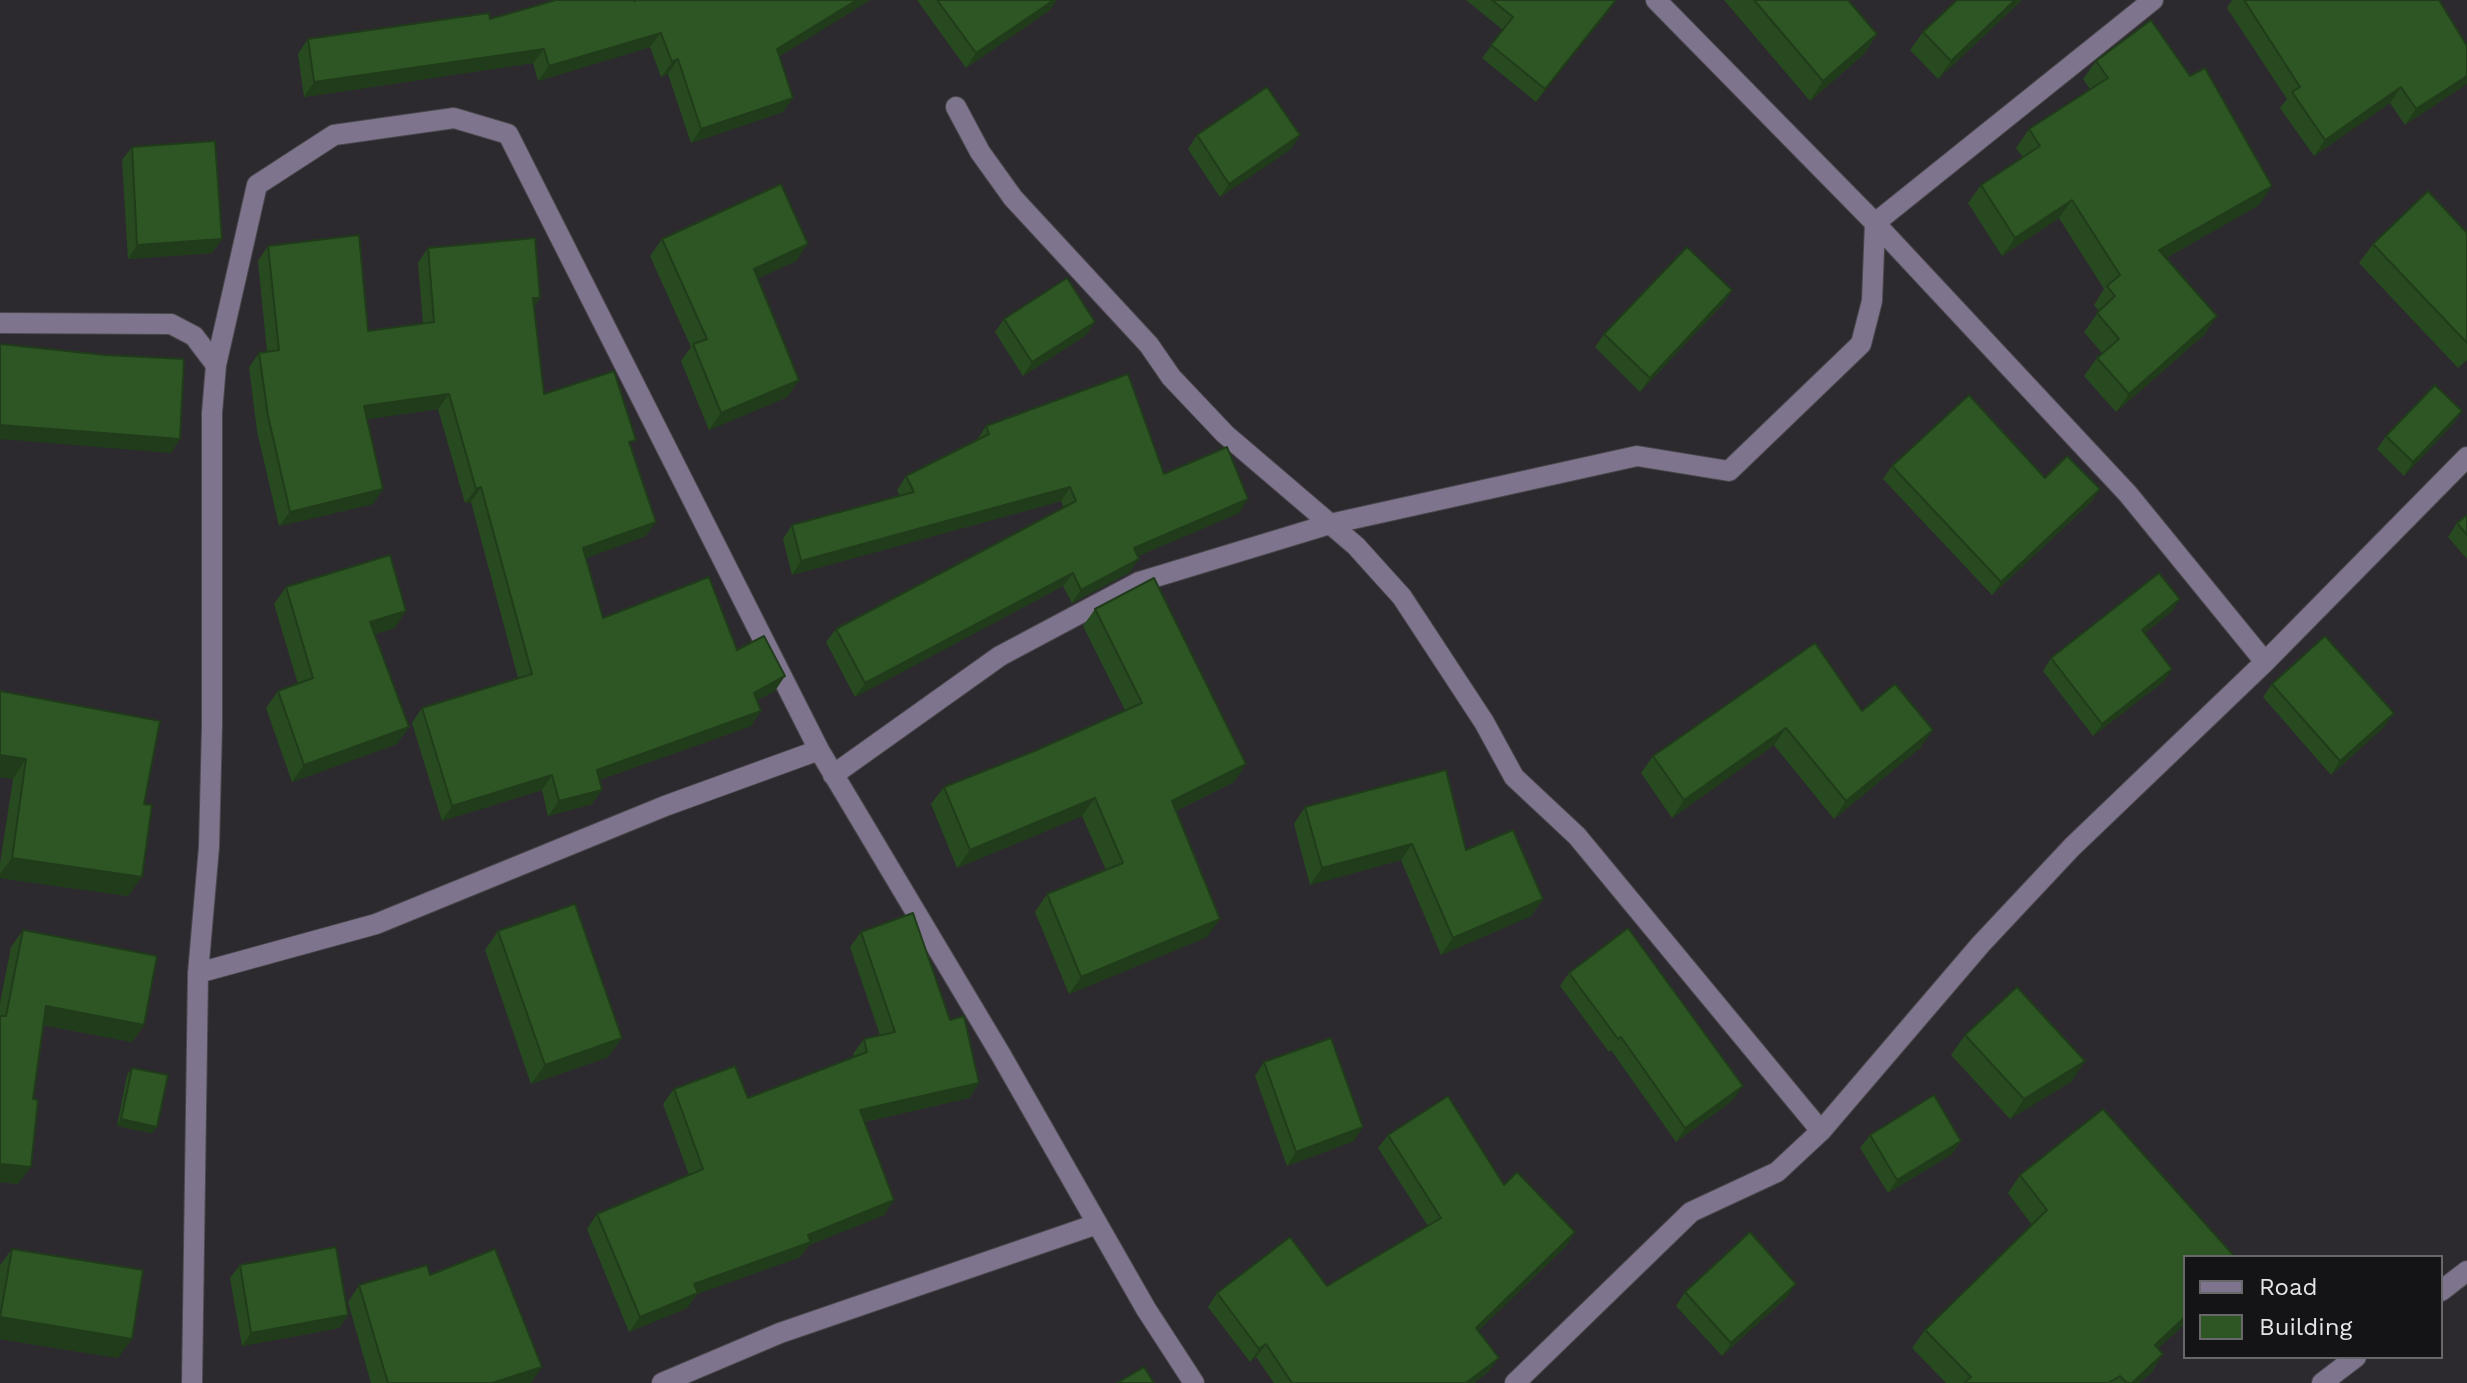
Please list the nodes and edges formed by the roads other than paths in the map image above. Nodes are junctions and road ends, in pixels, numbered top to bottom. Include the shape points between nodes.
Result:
1 (1656, 0) edge
2 (2153, 0) edge
3 (956, 107) dead end
4 (1875, 223) junction
5 (0, 323) edge
6 (216, 365) junction
7 (2467, 457) edge
8 (1330, 524) junction
9 (2265, 662) junction
10 (819, 750) junction
11 (833, 775) junction
12 (198, 973) junction
13 (1821, 1131) junction
14 (1097, 1224) junction
15 (2467, 1271) edge
16 (2443, 1289) edge
17 (2353, 1359) edge
18 (192, 1383) edge
19 (662, 1383) edge
20 (1194, 1383) edge
21 (1515, 1383) edge
22 (2322, 1383) edge

1 - 4 street
2 - 4 street
3 - 8 street via 1013,198 1149,345 1171,377 1225,434
4 - 8 street via 1872,301 1861,344 1729,471 1637,456
4 - 9 street via 2128,494
5 - 6 street via 171,324 194,336
6 - 10 street via 257,185 334,135 454,118 508,134
6 - 12 street via 209,847
7 - 9 street
8 - 11 street via 1139,582 1000,656
8 - 13 street via 1402,597 1514,777 1577,836
9 - 13 street via 2072,847
10 - 11 street
10 - 12 street via 665,806 376,924
11 - 14 street
12 - 18 street
13 - 21 street via 1777,1172 1691,1212
14 - 19 street via 780,1333
14 - 20 street
15 - 16 street
17 - 22 street

